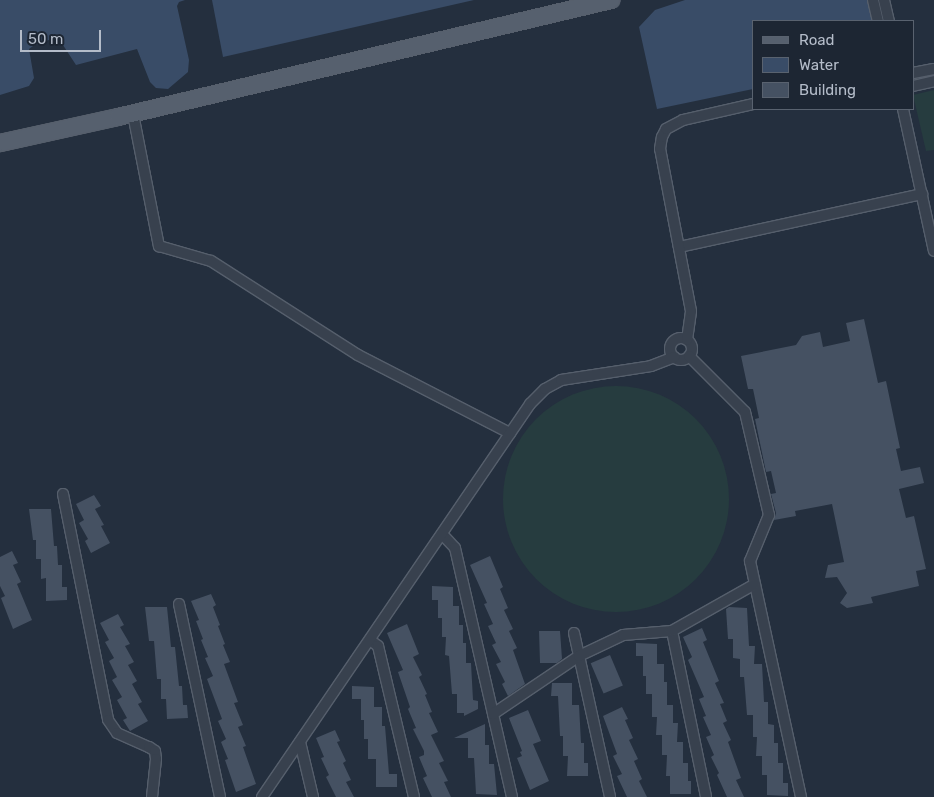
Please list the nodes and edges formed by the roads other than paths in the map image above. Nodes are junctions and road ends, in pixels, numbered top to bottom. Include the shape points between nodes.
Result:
1 (611, 0) edge
2 (873, 0) edge
3 (884, 0) edge
4 (878, 20) edge
5 (888, 20) edge
6 (934, 69) edge
7 (914, 73) edge
8 (934, 81) edge
9 (914, 86) edge
10 (752, 104) edge
11 (903, 110) edge
12 (133, 114) junction
13 (0, 143) edge
14 (922, 194) junction
15 (679, 247) junction
16 (934, 251) edge
17 (687, 340) junction
18 (689, 356) junction
19 (674, 357) junction
20 (510, 433) junction
21 (63, 494) dead end
22 (442, 534) junction
23 (755, 584) junction
24 (179, 604) dead end
25 (672, 631) junction
26 (574, 633) dead end
27 (370, 640) junction
28 (579, 656) junction
29 (493, 714) junction
30 (300, 742) junction
31 (152, 797) edge
32 (220, 797) edge
33 (262, 797) edge
34 (312, 797) edge
35 (414, 797) edge
36 (512, 797) edge
37 (610, 797) edge
38 (706, 797) edge
39 (801, 797) edge

1 - 12 main road
2 - 4 street
3 - 5 street
6 - 7 street
8 - 9 street
10 - 15 street via 683,120 666,129 660,149
11 - 14 street
12 - 13 main road
12 - 20 street via 159,246 211,261 358,355
14 - 15 street
14 - 16 street
15 - 17 street via 691,311
17 - 18 street via 692,350
17 - 19 street via 680,338 674,342 671,351
18 - 19 street via 684,359
18 - 23 street via 745,412 769,515 750,560
19 - 20 street via 651,366 561,380 545,389 530,404
20 - 22 street
21 - 31 street via 108,720 117,733 155,751
22 - 27 street
22 - 29 street via 455,548
23 - 25 street
23 - 39 street
24 - 32 street
25 - 28 street via 623,635
25 - 38 street
26 - 28 street
27 - 30 street
27 - 35 street via 378,646
28 - 29 street
28 - 37 street
29 - 36 street
30 - 33 street
30 - 34 street

